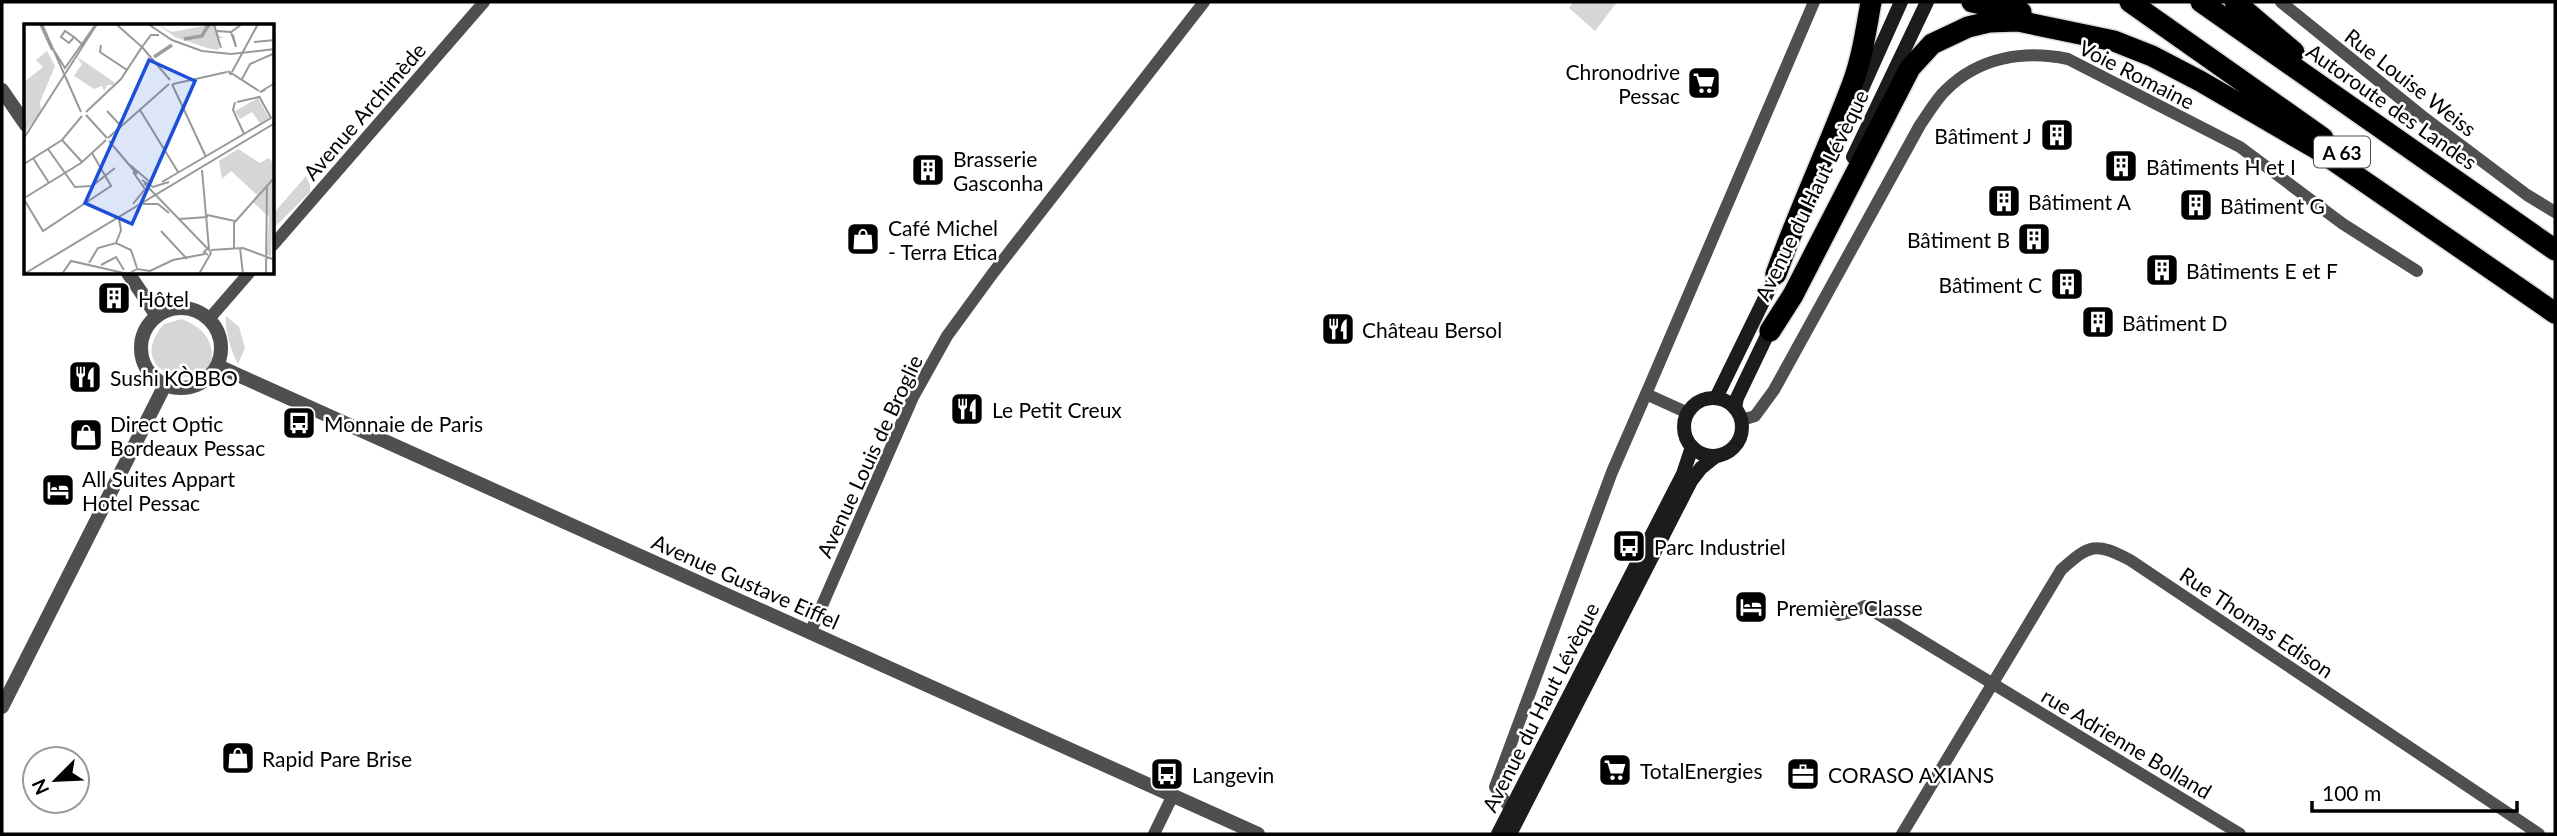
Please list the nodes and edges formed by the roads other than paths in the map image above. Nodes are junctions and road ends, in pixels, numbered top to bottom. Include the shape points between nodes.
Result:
1 (484, 2) edge
2 (1204, 2) edge
3 (1814, 2) edge
4 (1871, 2) edge
5 (1901, 2) edge
6 (1927, 2) edge
7 (1972, 2) edge
8 (2130, 2) edge
9 (2202, 2) edge
10 (2235, 2) edge
11 (2281, 2) edge
12 (2103, 37) junction
13 (2, 90) edge
14 (24, 122) edge
15 (2555, 212) edge
16 (275, 243) edge
17 (2555, 250) edge
18 (2417, 271) dead end
19 (1776, 274) junction
20 (129, 275) edge
21 (247, 275) edge
22 (2555, 301) edge
23 (2555, 313) edge
24 (157, 316) junction
25 (209, 319) junction
26 (1770, 331) junction
27 (218, 366) junction
28 (165, 385) junction
29 (1646, 394) junction
30 (1716, 398) junction
31 (1688, 413) junction
32 (1738, 414) junction
33 (1692, 447) junction
34 (1716, 456) junction
35 (1839, 615) dead end
36 (810, 633) junction
37 (1993, 684) junction
38 (2, 707) edge
39 (1173, 795) junction
40 (1511, 810) junction
41 (1154, 834) edge
42 (1258, 834) edge
43 (1498, 834) edge
44 (1510, 834) edge
45 (1902, 834) edge
46 (2241, 834) edge
47 (2539, 834) edge

1 - 16 street, Avenue Archimède
2 - 36 street, Avenue Louis de Broglie via 947,336 913,397
3 - 29 street
4 - 19 highway via 1852,83
5 - 19 main road, Avenue du Haut Lévèque
6 - 26 main road, Avenue du Haut Lévèque
7 - 12 highway via 2041,16
8 - 22 highway, A 63
9 - 17 highway, Autoroute des Landes / A 63
10 - 17 highway
11 - 15 street, Rue Louise Weiss via 2422,116
12 - 23 highway via 2152,56 2317,149
12 - 26 highway via 2018,20 1968,27 1933,44 1895,93 1793,295
13 - 14 street
18 - 32 street, Voie Romaine via 2343,224 2240,147 2068,59 2048,55 2001,58 1979,65 1944,91 1920,125 1774,390 1755,416
19 - 30 main road, Avenue du Haut Lévèque
20 - 24 street
21 - 25 street
24 - 25 street via 178,308 200,312
24 - 28 street via 142,339 141,352 145,366
25 - 27 street via 221,341
26 - 32 main road, Avenue du Haut Lévèque via 1737,398
27 - 28 street via 211,376 189,388
27 - 36 street, Avenue Gustave Eiffel
28 - 38 street
29 - 31 street
29 - 40 street via 1612,472 1495,787
30 - 31 main road via 1700,401
30 - 32 main road
31 - 33 main road via 1685,430
32 - 34 main road via 1742,430 1734,448
33 - 34 main road
33 - 40 main road, Avenue du Haut Lévèque via 1683,474
34 - 44 main road, Avenue du Haut Lévèque via 1691,481
35 - 37 street via 1865,606
36 - 39 street, Avenue Gustave Eiffel
37 - 45 street, Rue Thomas Edison
37 - 46 street, rue Adrienne Bolland
37 - 47 street, Rue Thomas Edison via 2061,570 2082,551 2106,547
39 - 41 street
39 - 42 street, Avenue Gustave Eiffel
40 - 43 main road, Avenue du Haut Lévèque

